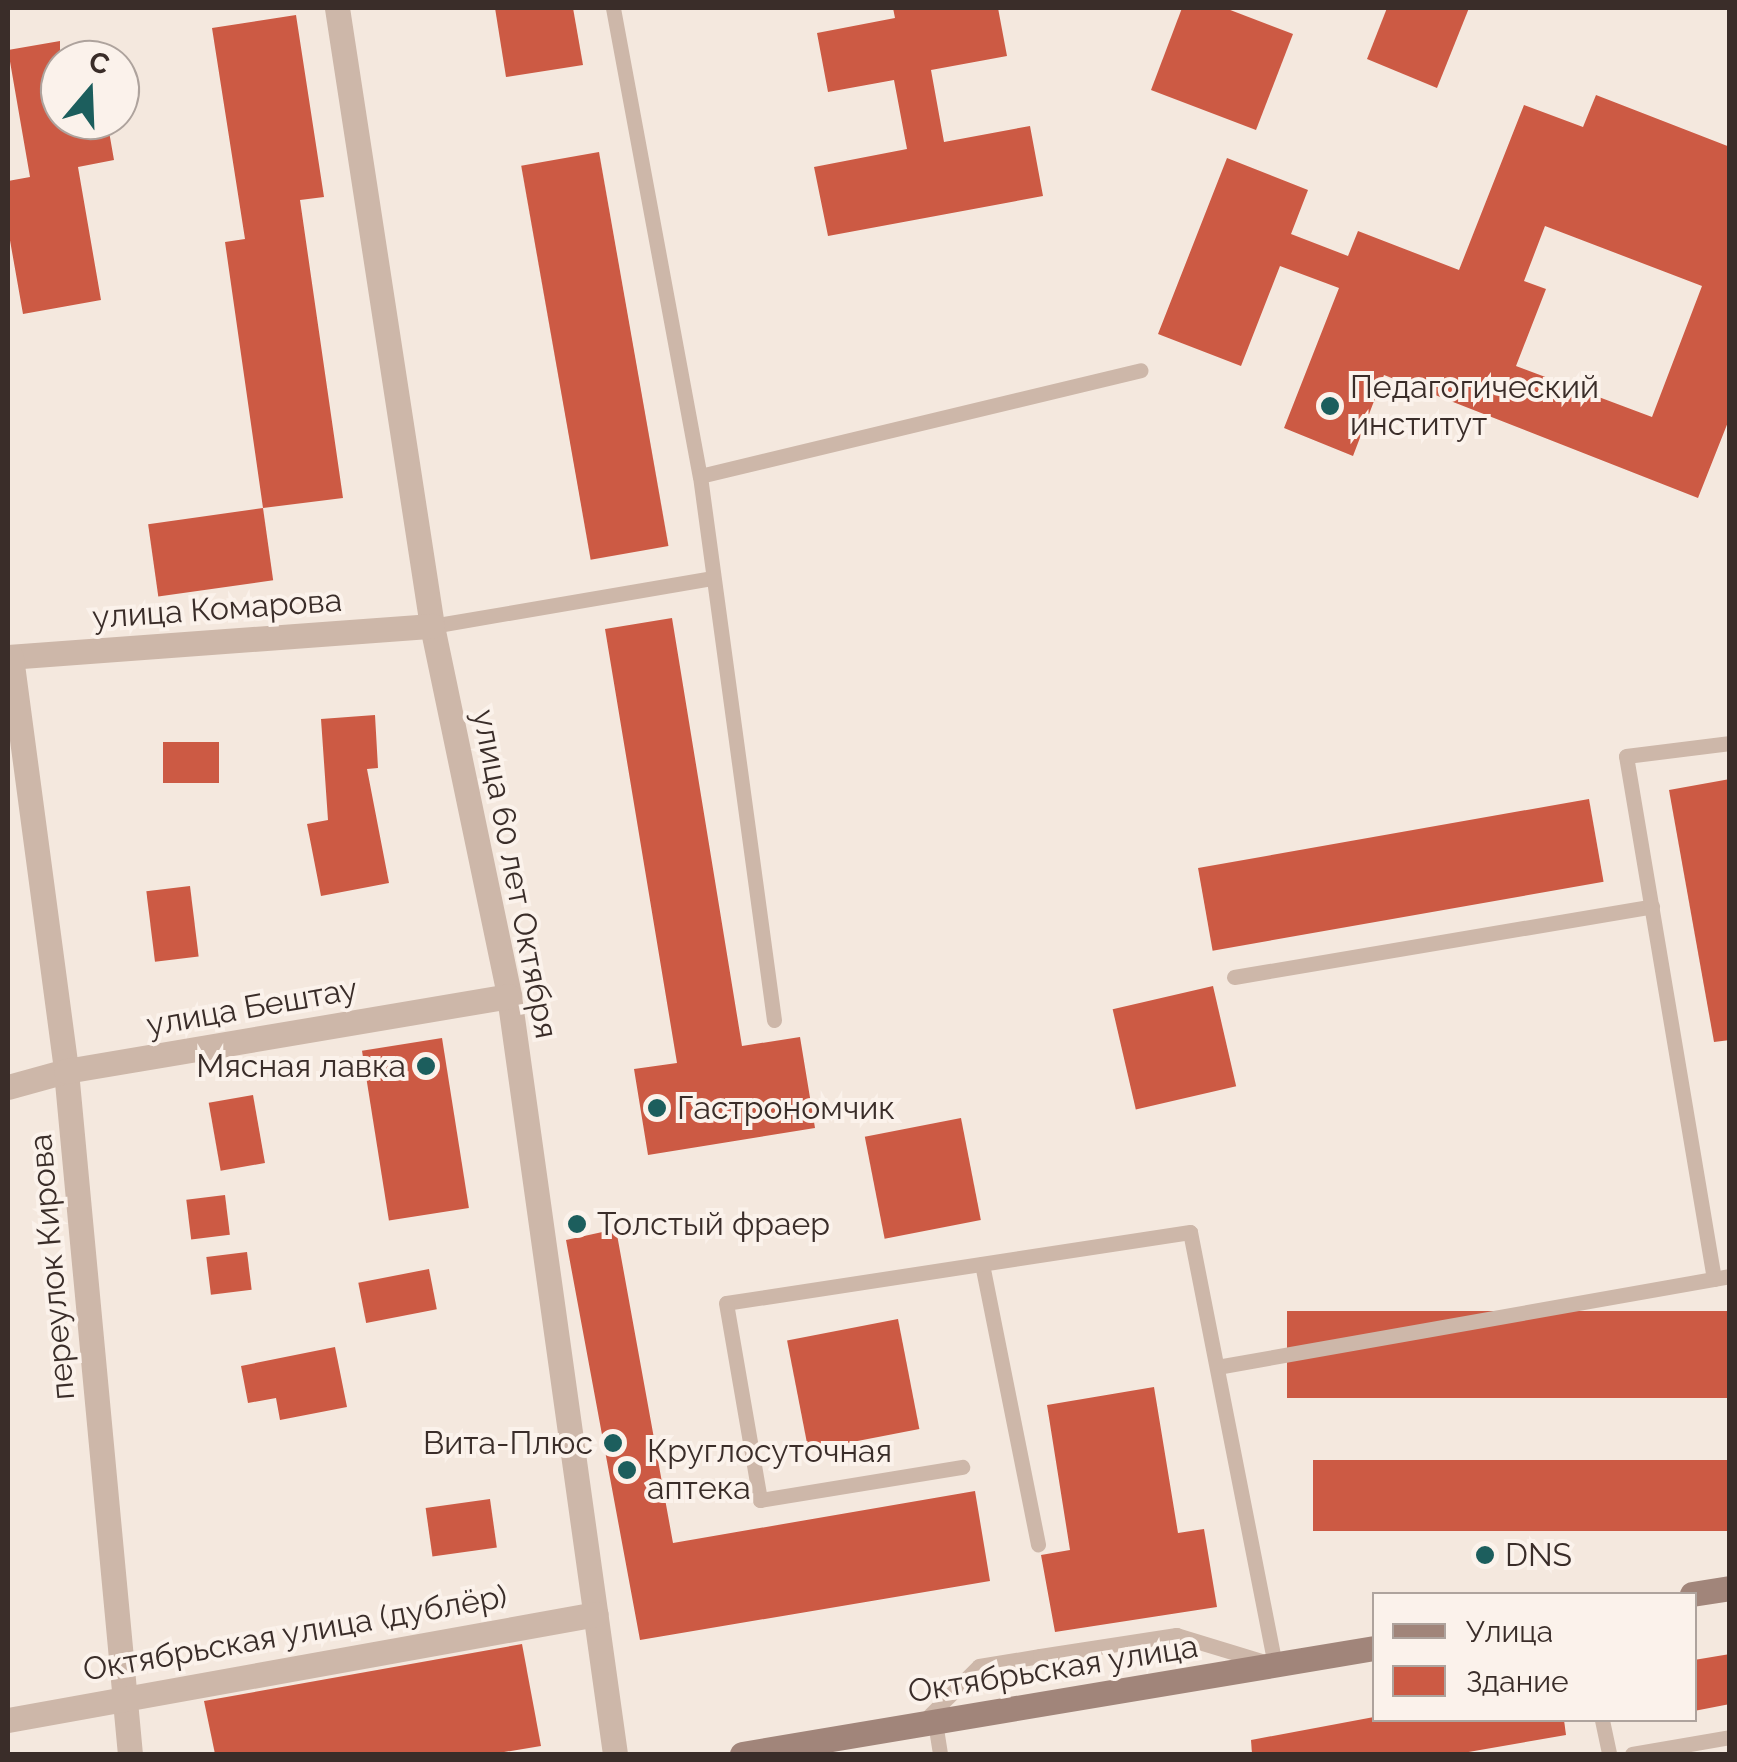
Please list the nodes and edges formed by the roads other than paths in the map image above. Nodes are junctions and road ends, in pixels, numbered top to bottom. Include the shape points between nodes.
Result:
1 (337, 8) edge
2 (613, 8) edge
3 (1140, 370) dead end
4 (700, 476) junction
5 (713, 578) junction
6 (432, 626) junction
7 (10, 657) edge
8 (1730, 743) edge
9 (1652, 906) junction
10 (1234, 977) dead end
11 (510, 996) junction
12 (774, 1020) dead end
13 (66, 1071) junction
14 (8, 1087) edge
15 (982, 1264) junction
16 (1722, 1277) edge
17 (1217, 1367) junction
18 (962, 1467) dead end
19 (1038, 1544) dead end
20 (1730, 1588) edge
21 (1697, 1593) edge
22 (596, 1614) junction
23 (1372, 1648) edge
24 (1274, 1665) junction
25 (124, 1694) junction
26 (8, 1720) edge
27 (1602, 1722) edge
28 (928, 1723) junction
29 (1730, 1737) edge
30 (130, 1754) edge
31 (616, 1754) edge
32 (742, 1754) edge
33 (940, 1754) edge
34 (1610, 1754) edge
35 (1632, 1754) edge

1 - 6 street, улица 60 лет Октября
2 - 4 lane
3 - 4 lane
4 - 5 lane
5 - 6 lane
5 - 12 lane
6 - 7 street, улица Комарова
6 - 11 street, улица 60 лет Октября
7 - 13 street, переулок Кирова
8 - 9 lane via 1626,756
9 - 10 lane
9 - 16 lane
11 - 13 street, улица Бештау
11 - 22 street, улица 60 лет Октября
13 - 14 street, улица Бештау
13 - 25 street, переулок Кирова
15 - 17 lane via 1190,1232
15 - 18 lane via 726,1303 760,1500
15 - 19 lane
16 - 17 lane
17 - 24 lane
20 - 21 main road
22 - 25 street, Октябрьская улица (дублёр)
22 - 31 street, улица 60 лет Октября
23 - 24 main road, Октябрьская улица
24 - 28 main road, Октябрьская улица
24 - 28 lane via 1176,1634 979,1666
25 - 26 street, Октябрьская улица (дублёр)
25 - 30 street, переулок Кирова
27 - 34 lane
28 - 32 main road, Октябрьская улица
28 - 33 lane
29 - 35 lane

